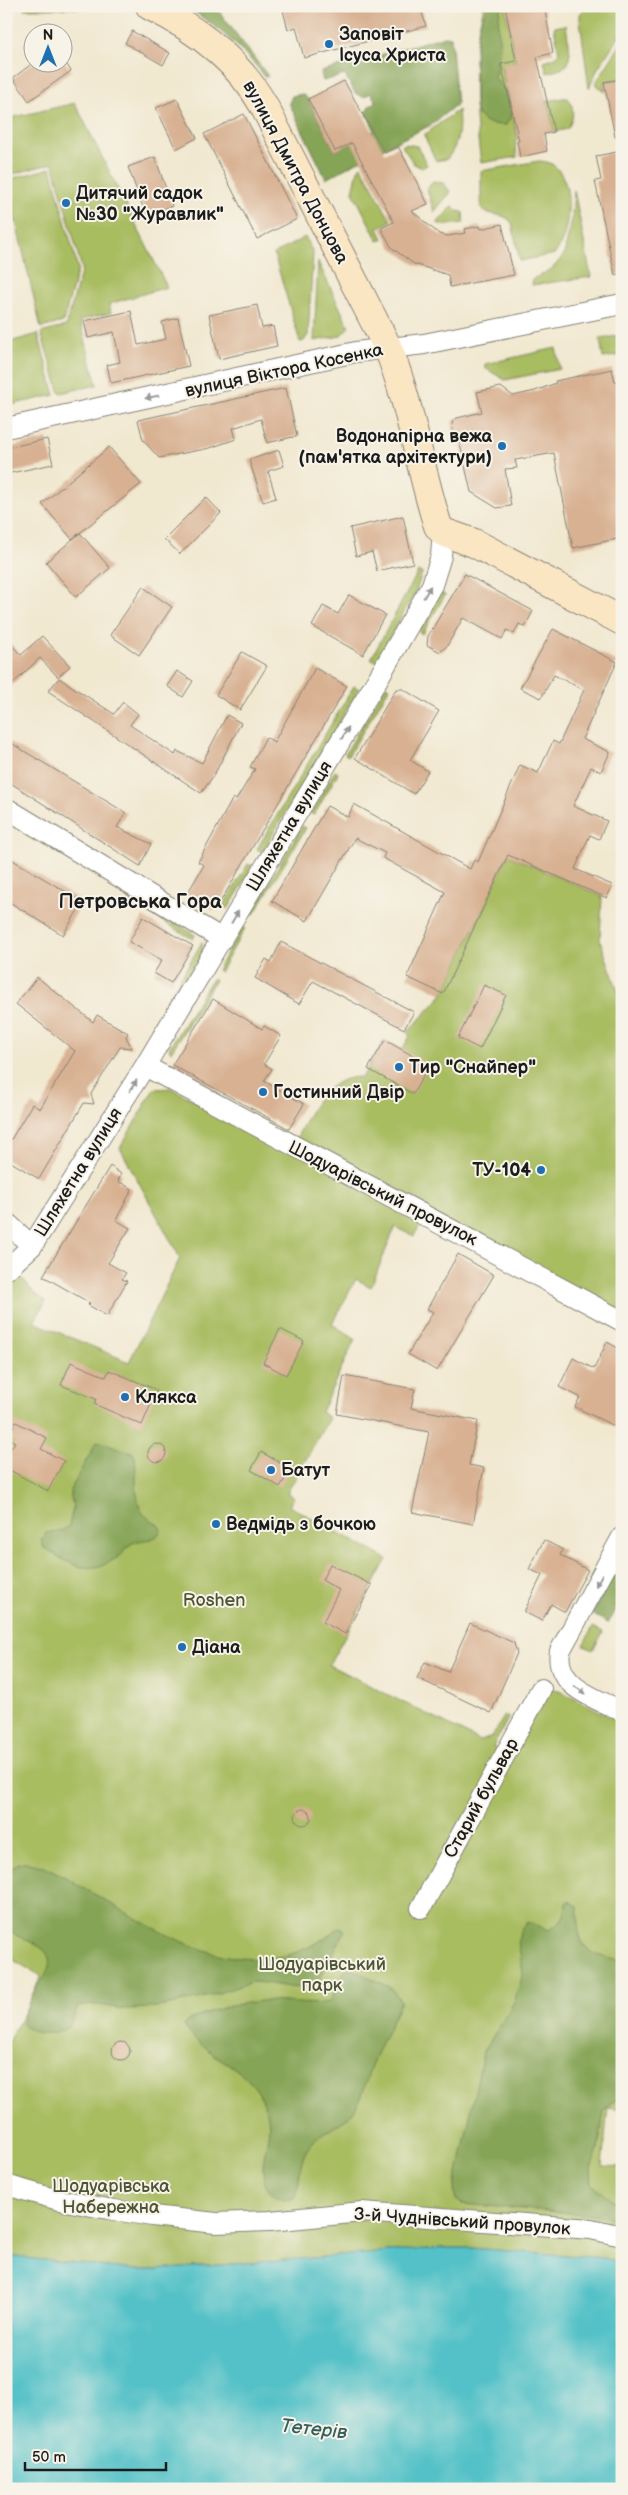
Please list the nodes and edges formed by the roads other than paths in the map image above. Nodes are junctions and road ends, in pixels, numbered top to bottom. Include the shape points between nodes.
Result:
1 (150, 6) edge
2 (622, 304) edge
3 (388, 348) junction
4 (6, 428) edge
5 (443, 532) junction
6 (622, 621) edge
7 (6, 808) edge
8 (222, 939) junction
9 (145, 1066) junction
10 (6, 1222) edge
11 (32, 1246) junction
12 (6, 1270) edge
13 (622, 1321) edge
14 (622, 1537) edge
15 (541, 1689) dead end
16 (622, 1711) edge
17 (421, 1908) dead end
18 (6, 2185) edge
19 (622, 2236) edge

1 - 3 street, вулиця Дмитра Донцова via 203,37 242,72 255,90
2 - 3 street, вулиця Віктора Косенка via 424,344
3 -> 4 street, вулиця Віктора Косенка via 356,352
3 - 5 street, Шляхетна вулиця via 400,378 431,504
5 - 6 street via 474,543
8 -> 5 street, Шляхетна вулиця via 432,585 441,556
7 - 8 street
8 - 9 street, Шляхетна вулиця
11 -> 9 street, Шляхетна вулиця
9 - 13 street, Шодуарівський провулок
10 - 11 street
11 - 12 street, Шляхетна вулиця
14 -> 16 street via 560,1651 559,1660 566,1680
15 - 17 street, Старий бульвар
18 - 19 street, 3-й Чуднівський провулок via 108,2209 216,2223 362,2212 591,2229

